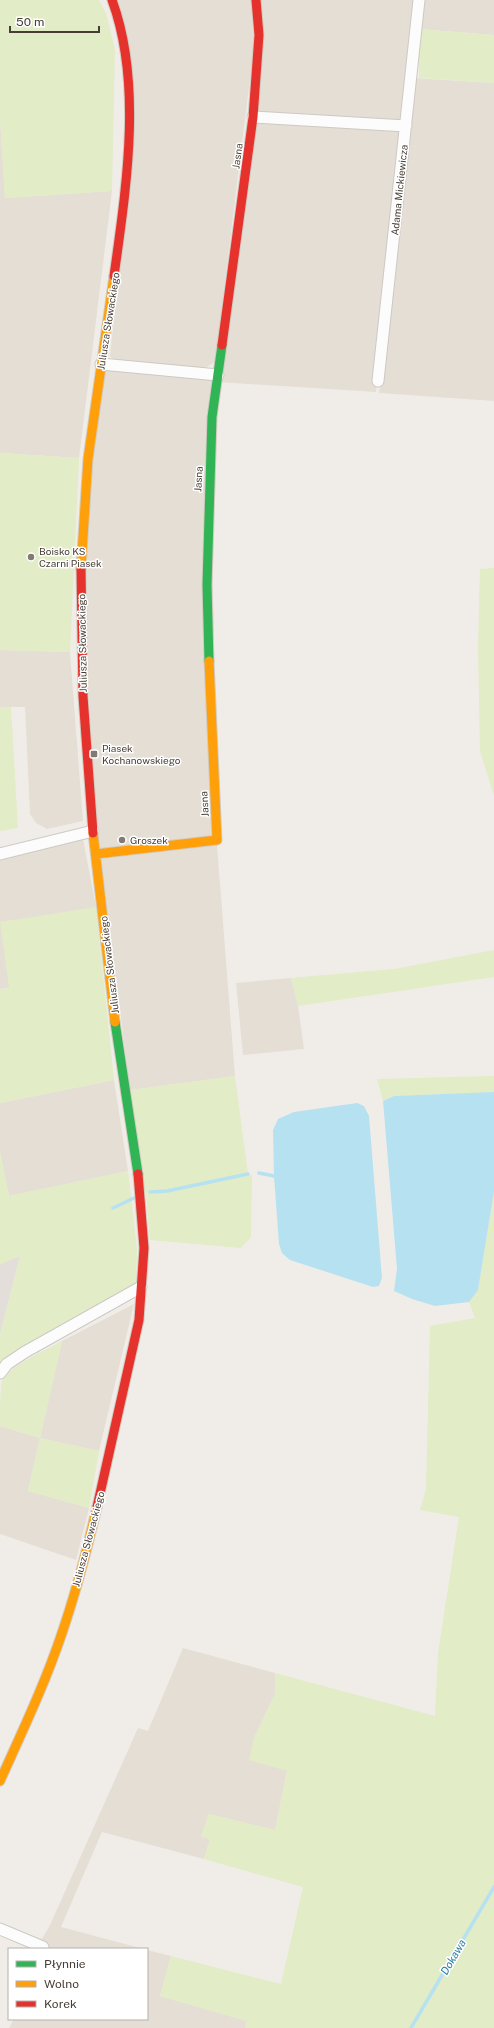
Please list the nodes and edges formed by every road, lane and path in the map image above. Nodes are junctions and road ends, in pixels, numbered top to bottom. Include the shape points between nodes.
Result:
1 (112, 0) edge
2 (256, 0) edge
3 (419, 0) edge
4 (253, 117) junction
5 (406, 126) junction
6 (101, 364) junction
7 (218, 375) junction
8 (378, 381) dead end
9 (93, 830) junction
10 (0, 854) edge
11 (96, 854) junction
12 (141, 1287) junction
13 (0, 1373) edge
14 (0, 1781) edge
15 (0, 1929) edge
16 (43, 1947) dead end

1 - 6 street, Juliusza Słowackiego via 121,23 130,81 126,190 118,261
2 - 4 street, Jasna via 259,35
3 - 5 street, Adama Mickiewicza
4 - 5 street
4 - 7 street, Jasna
5 - 8 street, Adama Mickiewicza
6 - 7 street
6 - 9 street, Juliusza Słowackiego via 88,456 81,555 84,743
7 - 11 street, Jasna via 212,417 207,585 217,840
9 - 10 street
9 - 11 street, Juliusza Słowackiego
11 - 12 street, Juliusza Słowackiego via 145,1242
12 - 13 street via 25,1352 7,1364
12 - 14 street, Juliusza Słowackiego via 139,1322 129,1368 94,1521 72,1601 32,1713
15 - 16 street

